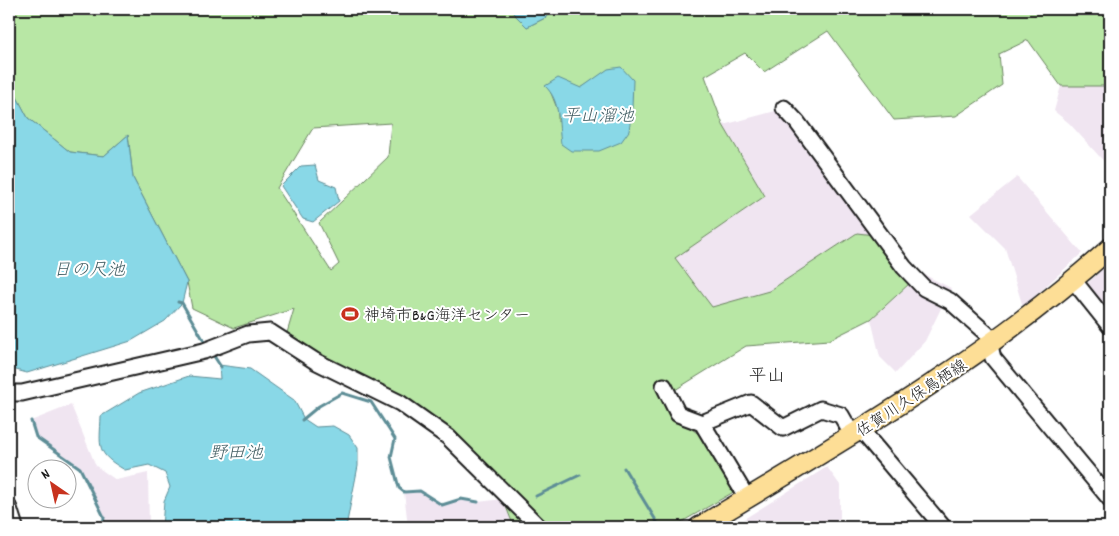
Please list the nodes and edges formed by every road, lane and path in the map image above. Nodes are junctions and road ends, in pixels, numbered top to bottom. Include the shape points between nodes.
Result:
1 (784, 108) dead end
2 (1110, 248) edge
3 (1074, 281) junction
4 (1110, 326) edge
5 (989, 346) junction
6 (664, 386) dead end
7 (9, 393) edge
8 (702, 423) junction
9 (861, 430) junction
10 (747, 498) junction
11 (1110, 499) edge
12 (9, 508) edge
13 (15, 527) edge
14 (539, 527) edge
15 (698, 527) edge
16 (943, 527) edge

1 - 5 street via 904,267 924,288 950,301 987,334
2 - 3 main road, 佐賀川久保鳥栖線
3 - 4 street
3 - 5 main road, 佐賀川久保鳥栖線
5 - 9 main road, 佐賀川久保鳥栖線
5 - 11 street via 993,358
6 - 8 street via 678,414
7 - 14 street via 22,393 210,350 248,334 270,332 315,361 400,403 448,437
8 - 9 street via 751,403 783,428 821,409 841,415 849,429
8 - 10 street
9 - 10 main road, 佐賀川久保鳥栖線
9 - 16 street
10 - 15 main road, 佐賀川久保鳥栖線
12 - 13 street

